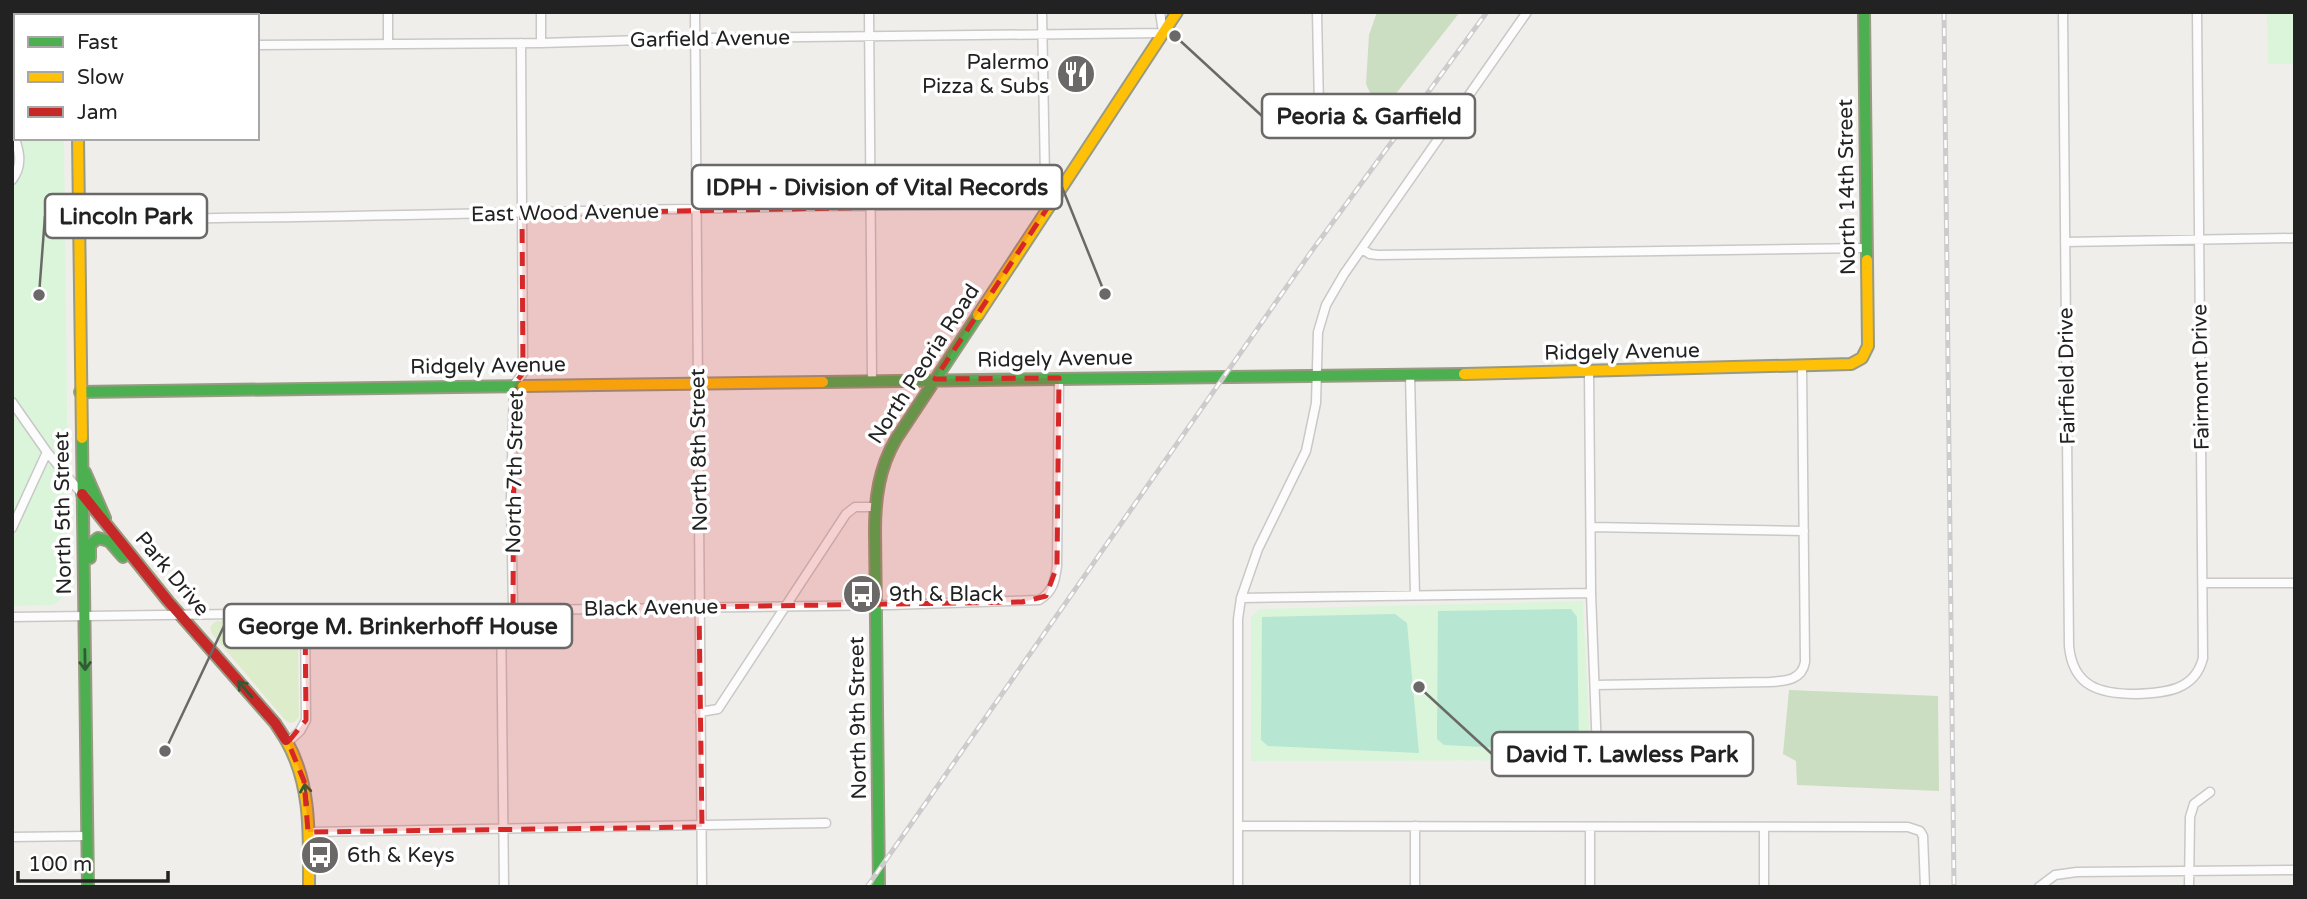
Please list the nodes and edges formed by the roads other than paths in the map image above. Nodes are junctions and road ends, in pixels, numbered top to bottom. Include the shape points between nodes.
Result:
1 (388, 12) edge
2 (541, 12) edge
3 (695, 12) edge
4 (869, 12) edge
5 (1042, 12) edge
6 (1160, 12) edge
7 (1177, 12) edge
8 (1317, 12) edge
9 (1527, 12) edge
10 (1864, 12) edge
11 (2063, 12) edge
12 (2197, 12) edge
13 (1163, 33) junction
14 (1043, 34) junction
15 (869, 37) junction
16 (695, 39) junction
17 (388, 43) junction
18 (521, 43) junction
19 (541, 43) junction
20 (259, 45) edge
21 (1319, 108) dead end
22 (15, 140) edge
23 (78, 140) edge
24 (12, 180) edge
25 (1050, 204) junction
26 (870, 206) junction
27 (697, 209) junction
28 (522, 214) junction
29 (79, 219) junction
30 (2295, 238) edge
31 (2200, 239) junction
32 (2065, 242) junction
33 (1362, 248) junction
34 (1866, 248) junction
35 (1861, 360) joint
36 (1802, 367) junction
37 (1589, 372) junction
38 (1410, 374) junction
39 (1317, 375) junction
40 (1059, 378) junction
41 (935, 379) junction
42 (872, 380) junction
43 (698, 384) junction
44 (514, 385) junction
45 (80, 392) junction
46 (12, 402) edge
47 (47, 452) junction
48 (82, 465) junction
49 (82, 494) junction
50 (875, 507) junction
51 (108, 527) junction
52 (1591, 527) junction
53 (12, 528) edge
54 (1804, 531) junction
55 (83, 571) junction
56 (145, 573) junction
57 (2204, 583) junction
58 (2295, 583) edge
59 (1591, 593) junction
60 (1415, 595) junction
61 (1241, 598) junction
62 (876, 605) junction
63 (786, 606) junction
64 (699, 607) junction
65 (501, 610) junction
66 (513, 610) junction
67 (305, 612) junction
68 (181, 615) junction
69 (84, 616) junction
70 (12, 618) edge
71 (1595, 685) junction
72 (2136, 694) joint
73 (700, 712) junction
74 (288, 742) junction
75 (1597, 752) dead end
76 (2210, 792) dead end
77 (826, 823) dead end
78 (1238, 826) junction
79 (1415, 826) junction
80 (702, 827) junction
81 (1590, 827) junction
82 (1764, 827) junction
83 (503, 830) junction
84 (308, 832) junction
85 (87, 836) junction
86 (12, 837) edge
87 (2295, 870) edge
88 (2191, 872) junction
89 (88, 887) edge
90 (309, 887) edge
91 (504, 887) edge
92 (702, 887) edge
93 (879, 887) edge
94 (1238, 887) edge
95 (1415, 887) edge
96 (1590, 887) edge
97 (1764, 887) edge
98 (1925, 887) edge
99 (2039, 887) edge
100 (2189, 887) edge

1 - 17 street
2 - 19 street
3 - 16 street, North 8th Street
4 - 15 street
5 - 14 street
6 - 13 street
7 - 13 main road, North Peoria Road
8 - 21 street
9 - 33 street
10 - 34 main road, North 14th Street
11 - 32 street, Fairfield Drive
12 - 31 street, Fairmont Drive
13 - 14 street, Garfield Avenue
13 - 25 main road, North Peoria Road
14 - 15 street, Garfield Avenue
14 - 25 street via 1045,178
15 - 16 street, Garfield Avenue
15 - 26 street
16 - 19 street, Garfield Avenue
16 - 27 street, North 8th Street
17 - 18 street, Garfield Avenue
17 - 20 street, Garfield Avenue
18 - 19 street, Garfield Avenue
18 - 28 street, North 7th Street
22 - 24 street via 20,164
23 - 29 main road, North 5th Street
25 - 26 street, East Wood Avenue
25 - 41 main road, North Peoria Road
26 - 27 street, East Wood Avenue
26 - 42 street
27 - 28 street, East Wood Avenue
27 - 43 street, North 8th Street
28 - 29 street, East Wood Avenue
28 - 44 street, North 7th Street via 523,373
29 - 45 main road, North 5th Street
30 - 31 street
31 - 32 street
31 - 57 street, Fairmont Drive
32 - 72 street, Fairfield Drive via 2070,655 2076,671 2094,688
33 - 34 street via 1378,255
33 - 39 street via 1326,305 1318,332
34 - 35 main road, North 14th Street via 1868,341
35 - 36 main road, Ridgely Avenue
36 - 37 main road, Ridgely Avenue
36 - 54 street
37 - 38 main road, Ridgely Avenue
37 - 52 street
38 - 39 main road, Ridgely Avenue
38 - 60 street
39 - 40 main road, Ridgely Avenue
39 - 61 street via 1306,451 1258,549
40 - 41 main road, Ridgely Avenue
40 - 62 street, Black Avenue via 1057,566 1054,585 1046,596 1038,600
41 - 42 main road, Ridgely Avenue
41 - 50 main road, North Peoria Road via 887,455
42 - 43 main road, Ridgely Avenue
43 - 44 main road, Ridgely Avenue
43 - 64 street, North 8th Street
44 - 45 main road, Ridgely Avenue
44 - 66 street, North 7th Street
45 - 48 main road, North 5th Street
46 - 47 street
47 - 49 street
47 - 53 street
48 - 49 main road, North 5th Street
48 - 51 main road
49 - 51 main road, Park Drive
49 - 55 main road, North 5th Street
50 - 62 main road, North 9th Street
50 - 63 street via 855,507 846,514
51 - 56 main road, Park Drive
52 - 54 street
52 - 59 street
54 - 71 street via 1805,662 1798,676 1770,682
55 - 56 main road via 90,563 90,545 102,538
55 - 69 main road, North 5th Street
56 - 68 main road, Park Drive
57 - 58 street
57 - 72 street, Fairmont Drive via 2204,648 2199,669 2173,691
59 - 60 street
59 - 71 street
60 - 61 street
61 - 78 street
62 - 63 street, Black Avenue
62 - 93 main road, North 9th Street
63 - 64 street, Black Avenue
63 - 73 street via 718,709
64 - 66 street, Black Avenue
64 - 73 street, North 8th Street
65 - 66 street, Black Avenue
65 - 67 street, Black Avenue
65 - 83 street
67 - 68 street, Black Avenue
67 - 74 street via 306,720
68 - 69 street, Black Avenue
74 -> 68 main road, Park Drive
69 - 70 street, Black Avenue
69 -> 85 main road, North 5th Street
71 - 75 street
73 - 80 street, North 8th Street
84 -> 74 main road, Park Drive via 306,791
76 - 88 street via 2194,804 2190,817
77 - 80 street
78 - 79 street
78 - 94 street
79 - 81 street
79 - 95 street
80 - 83 street
80 - 92 street, North 8th Street
81 - 82 street
81 - 96 street
82 - 97 street
82 - 98 street via 1909,827 1920,831
83 - 84 street
83 - 91 street
84 - 90 main road, Park Drive
85 - 86 street
85 - 89 main road, North 5th Street
87 - 88 street
88 - 99 street via 2077,872 2055,875
88 - 100 street

